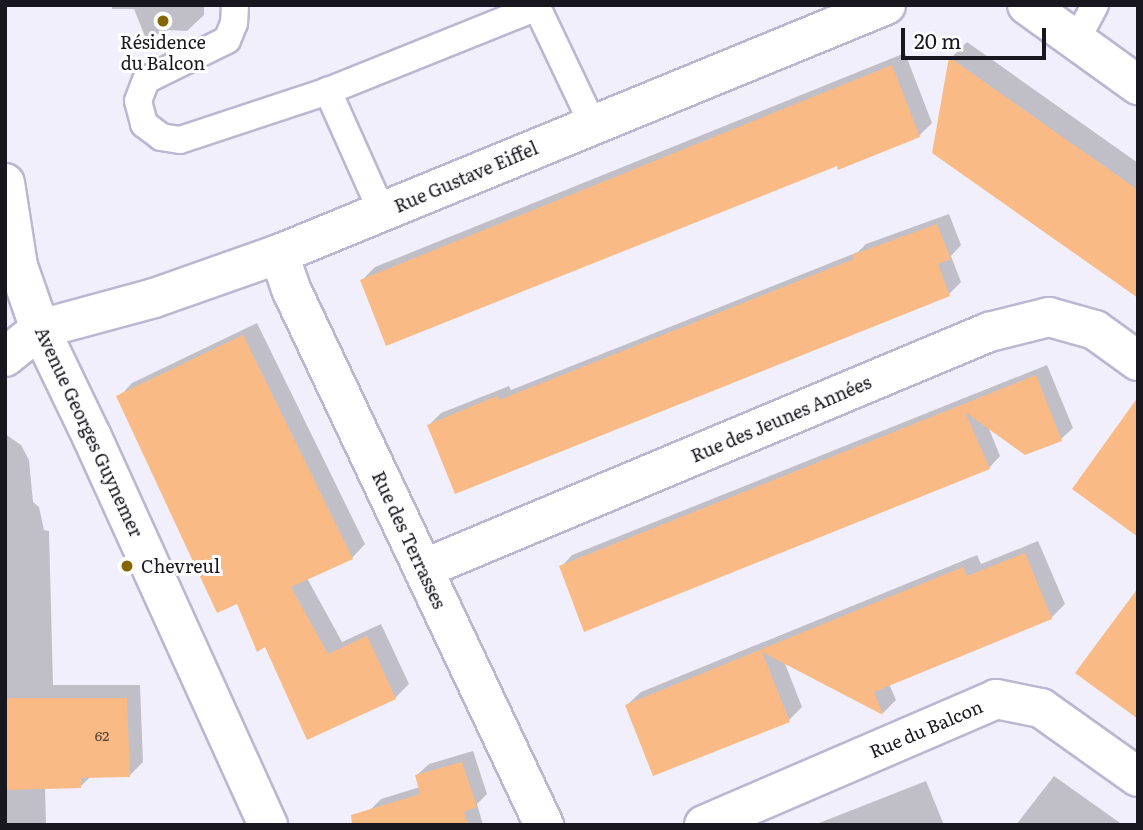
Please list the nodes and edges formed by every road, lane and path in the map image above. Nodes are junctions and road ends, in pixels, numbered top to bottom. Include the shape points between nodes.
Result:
1 (235, 5) edge
2 (886, 5) edge
3 (1027, 5) edge
4 (1095, 5) edge
5 (540, 6) edge
6 (1076, 39) junction
7 (1138, 85) edge
8 (328, 91) junction
9 (592, 123) junction
10 (5, 183) edge
11 (382, 212) junction
12 (9, 231) edge
13 (279, 254) junction
14 (40, 329) junction
15 (5, 356) edge
16 (1138, 361) edge
17 (423, 569) junction
18 (1138, 776) edge
19 (268, 825) edge
20 (544, 825) edge
21 (704, 825) edge

1 - 8 lane via 227,40 146,80 138,101 144,124 161,137 180,140
2 - 9 street, Rue Gustave Eiffel
3 - 6 street
4 - 6 lane
5 - 8 lane
5 - 9 lane
6 - 7 street
8 - 11 lane
9 - 11 street, Rue Gustave Eiffel
10 - 12 street, Avenue Georges Guynemer
11 - 13 street, Rue Gustave Eiffel
12 - 14 street, Avenue Georges Guynemer
13 - 14 street, Rue Gustave Eiffel via 154,298
13 - 17 street, Rue des Terrasses via 291,289
14 - 15 street
14 - 19 street, Avenue Georges Guynemer
16 - 17 street, Rue des Jeunes Années via 1095,330 1049,317 989,332
17 - 20 street, Rue des Terrasses
18 - 21 street, Rue du Balcon via 1041,708 996,699

